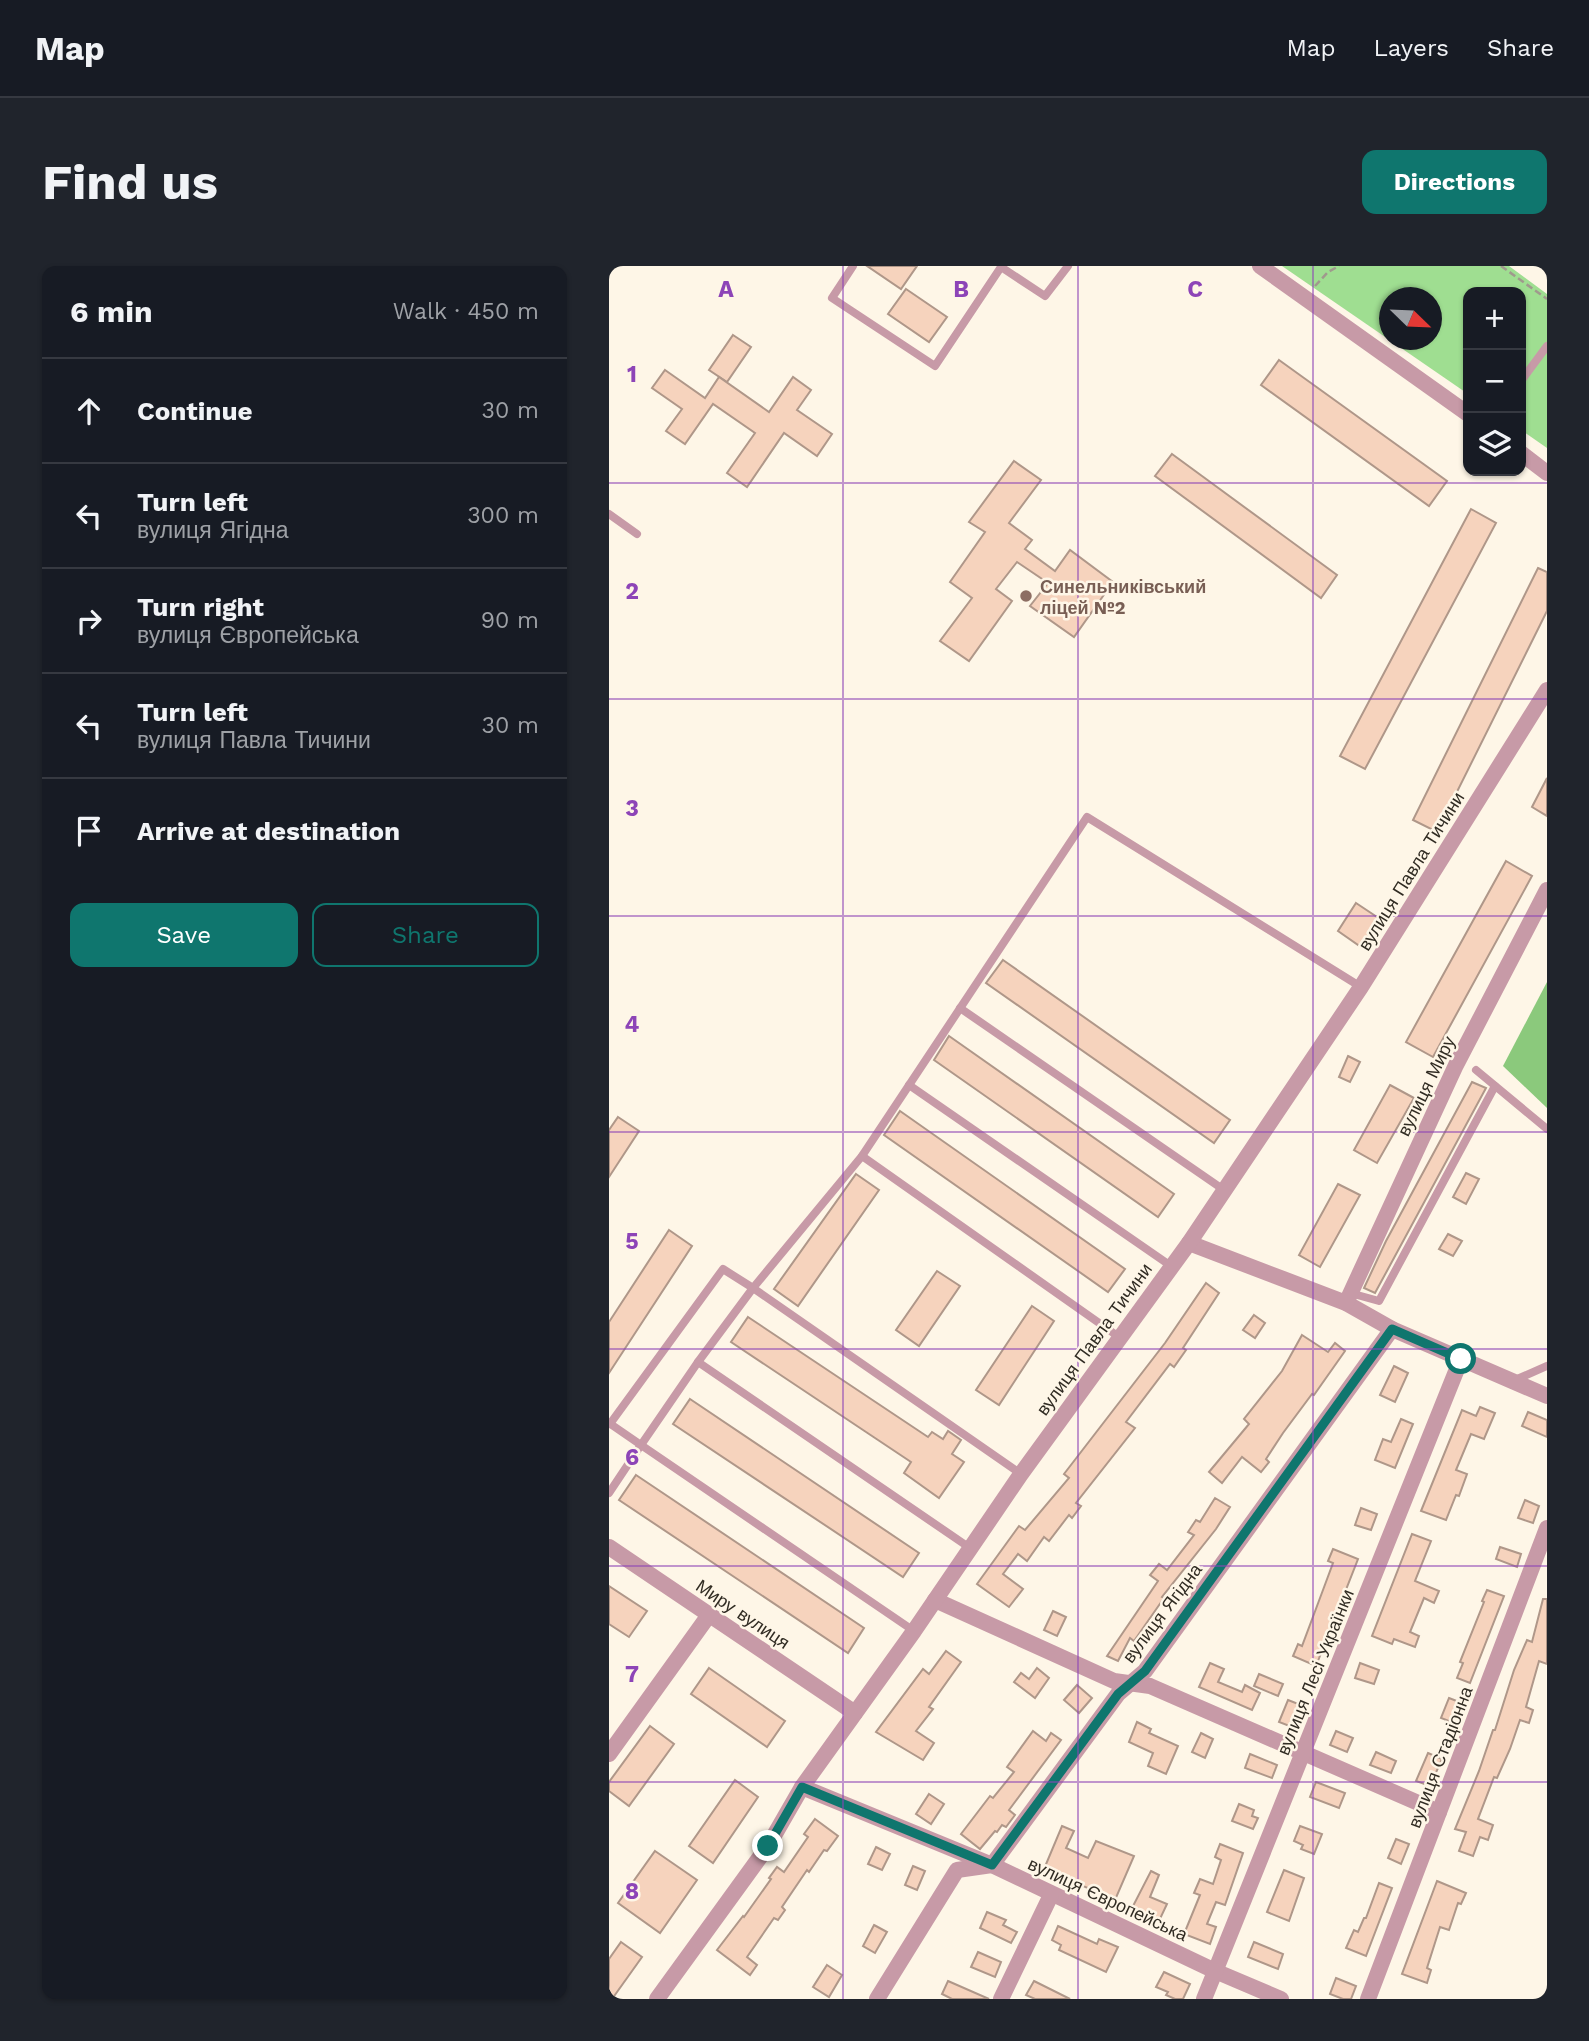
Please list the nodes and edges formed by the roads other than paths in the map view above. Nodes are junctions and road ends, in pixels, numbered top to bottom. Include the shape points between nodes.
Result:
1 (853, 266) edge
2 (1068, 266) edge
3 (1260, 266) edge
4 (1547, 346) edge
5 (1526, 374) edge
6 (1467, 413) edge
7 (1526, 457) edge
8 (1547, 473) edge
9 (609, 514) edge
10 (638, 534) dead end
11 (1547, 690) edge
12 (1547, 890) edge
13 (1361, 987) junction
14 (960, 1008) junction
15 (1476, 1070) dead end
16 (909, 1085) junction
17 (1495, 1086) junction
18 (1547, 1129) edge
19 (862, 1156) junction
20 (1224, 1190) junction
21 (1189, 1243) junction
22 (1171, 1266) junction
23 (753, 1288) junction
24 (1348, 1298) junction
25 (1392, 1329) junction
26 (1119, 1337) junction
27 (1461, 1359) junction
28 (698, 1362) junction
29 (1547, 1366) edge
30 (1512, 1381) junction
31 (1547, 1396) edge
32 (610, 1424) edge
33 (641, 1445) junction
34 (1021, 1474) junction
35 (609, 1493) edge
36 (1547, 1528) edge
37 (609, 1547) edge
38 (970, 1548) junction
39 (935, 1600) junction
40 (709, 1615) junction
41 (914, 1631) junction
42 (1132, 1682) junction
43 (855, 1713) junction
44 (1304, 1752) junction
45 (609, 1754) edge
46 (802, 1787) junction
47 (1439, 1812) junction
48 (992, 1865) junction
49 (1051, 1895) junction
50 (1215, 1971) junction
51 (656, 1999) edge
52 (877, 1999) edge
53 (1001, 1999) edge
54 (1204, 1999) edge
55 (1281, 1999) edge
56 (1368, 1999) edge

1 - 2 lane via 832,298 935,366 1001,267 1045,296
3 - 6 street
4 - 5 lane
7 - 8 street
9 - 10 lane
11 - 13 street, вулиця Павла Тичини
12 - 24 street, вулиця Миру via 1457,1065
13 - 14 lane via 1087,817
13 - 20 street, вулиця Павла Тичини
14 - 16 lane
14 - 20 lane
15 - 17 lane
16 - 19 lane
16 - 22 lane
17 - 18 lane
17 - 24 lane via 1379,1301
19 - 23 lane
19 - 26 lane
20 - 21 street, вулиця Павла Тичини
21 - 22 street, вулиця Павла Тичини
21 - 24 street
22 - 26 street, вулиця Павла Тичини
23 - 28 lane
23 - 32 lane via 723,1269
23 - 34 lane
24 - 25 street
25 - 27 street
25 - 42 street, вулиця Ягідна via 1145,1671
26 - 34 street, вулиця Павла Тичини
27 - 30 street
27 - 44 street, вулиця Лесі Українки
28 - 33 lane
28 - 38 lane
29 - 30 lane
30 - 31 street
32 - 33 lane
33 - 35 lane
33 - 41 lane
34 - 38 street, вулиця Павла Тичини
36 - 47 street, вулиця Стадіонна
37 - 40 street, Миру вулиця
38 - 39 street, вулиця Павла Тичини
39 - 41 street, вулиця Павла Тичини
39 - 42 street via 1114,1681
40 - 43 street, Миру вулиця
40 - 45 street
41 - 43 street, вулиця Павла Тичини
42 - 44 street
42 - 48 street, вулиця Ягідна via 1118,1694
43 - 46 street, вулиця Павла Тичини
44 - 47 street
44 - 50 street, вулиця Лесі Українки
46 - 48 street, вулиця Європейська
46 - 51 street, вулиця Павла Тичини via 768,1846
47 - 56 street, вулиця Стадіонна
48 - 49 street, вулиця Європейська
48 - 52 street via 957,1870
49 - 50 street, вулиця Європейська
49 - 53 street
50 - 54 street, вулиця Лесі Українки
50 - 55 street, вулиця Європейська

